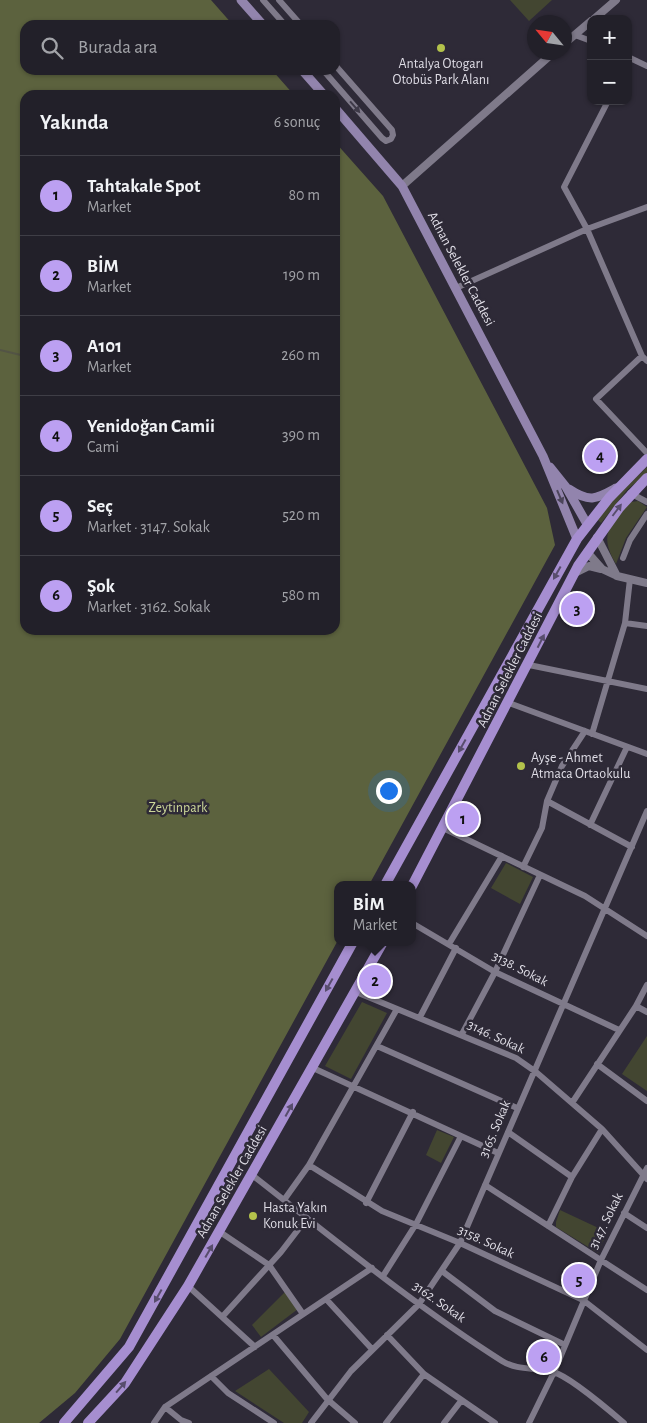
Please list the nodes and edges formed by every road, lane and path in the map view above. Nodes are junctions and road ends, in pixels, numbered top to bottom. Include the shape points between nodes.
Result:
1 (241, 0) edge
2 (263, 0) edge
3 (279, 0) edge
4 (616, 0) edge
5 (598, 15) edge
6 (259, 20) edge
7 (281, 20) edge
8 (297, 20) edge
9 (587, 24) edge
10 (575, 35) junction
11 (572, 37) edge
12 (587, 40) edge
13 (632, 59) edge
14 (545, 60) edge
15 (647, 66) edge
16 (340, 70) edge
17 (306, 75) edge
18 (327, 75) edge
19 (320, 90) edge
20 (606, 105) edge
21 (340, 114) edge
22 (402, 186) junction
23 (647, 207) edge
24 (587, 229) junction
25 (456, 288) junction
26 (644, 359) edge
27 (647, 453) edge
28 (543, 456) junction
29 (647, 459) edge
30 (647, 478) edge
31 (566, 487) junction
32 (619, 487) junction
33 (630, 494) junction
34 (647, 502) edge
35 (647, 514) edge
36 (587, 524) junction
37 (598, 537) junction
38 (577, 538) junction
39 (587, 552) junction
40 (624, 558) dead end
41 (602, 569) junction
42 (575, 572) junction
43 (617, 576) junction
44 (630, 580) junction
45 (647, 583) edge
46 (625, 623) junction
47 (647, 626) edge
48 (529, 665) junction
49 (609, 683) junction
50 (647, 689) edge
51 (509, 703) junction
52 (584, 731) junction
53 (592, 734) junction
54 (627, 748) junction
55 (647, 754) edge
56 (548, 801) junction
57 (647, 811) edge
58 (645, 820) edge
59 (590, 825) junction
60 (443, 828) junction
61 (632, 847) junction
62 (502, 856) junction
63 (523, 867) junction
64 (540, 875) junction
65 (387, 881) edge
66 (415, 881) edge
67 (604, 907) junction
68 (416, 924) edge
69 (647, 936) edge
70 (449, 944) junction
71 (351, 946) edge
72 (381, 946) edge
73 (456, 948) junction
74 (495, 972) junction
75 (647, 985) edge
76 (356, 992) junction
77 (563, 1005) junction
78 (636, 1006) junction
79 (397, 1009) junction
80 (647, 1012) edge
81 (420, 1017) junction
82 (619, 1030) junction
83 (462, 1034) junction
84 (377, 1046) junction
85 (597, 1064) junction
86 (313, 1068) junction
87 (536, 1072) junction
88 (354, 1087) junction
89 (647, 1101) edge
90 (572, 1102) junction
91 (517, 1108) junction
92 (413, 1112) junction
93 (602, 1129) junction
94 (508, 1132) junction
95 (461, 1136) junction
96 (498, 1153) junction
97 (309, 1165) junction
98 (647, 1168) edge
99 (252, 1175) junction
100 (572, 1177) junction
101 (645, 1177) edge
102 (485, 1185) junction
103 (284, 1200) junction
104 (366, 1202) junction
105 (624, 1213) junction
106 (307, 1218) junction
107 (416, 1224) junction
108 (548, 1226) junction
109 (647, 1228) edge
110 (220, 1232) junction
111 (460, 1243) junction
112 (601, 1260) junction
113 (269, 1265) junction
114 (372, 1268) junction
115 (442, 1271) junction
116 (383, 1276) junction
117 (188, 1286) junction
118 (647, 1290) edge
119 (326, 1299) junction
120 (583, 1300) junction
121 (418, 1304) junction
122 (304, 1314) junction
123 (223, 1316) junction
124 (273, 1335) junction
125 (387, 1335) junction
126 (565, 1345) junction
127 (255, 1347) junction
128 (371, 1348) junction
129 (647, 1350) edge
130 (554, 1372) junction
131 (424, 1374) junction
132 (212, 1376) junction
133 (327, 1399) junction
134 (461, 1401) junction
135 (165, 1407) junction
136 (64, 1423) edge
137 (88, 1423) edge
138 (154, 1423) edge
139 (189, 1423) edge
140 (274, 1423) edge
141 (311, 1423) edge
142 (354, 1423) edge
143 (386, 1423) edge
144 (444, 1423) edge
145 (495, 1423) edge
146 (529, 1423) edge
147 (624, 1423) edge

1 - 6 main road
2 - 7 street
3 - 8 street
4 - 5 street
9 - 10 street
10 - 11 street
10 - 12 street
13 - 15 street
14 - 22 street
18 -> 16 street via 382,138 391,139 392,130
17 - 19 main road
20 - 24 street via 564,188
21 - 22 main road, Adnan Selekler Caddesi
22 - 25 main road, Adnan Selekler Caddesi
23 - 24 street
24 - 25 street
24 - 26 street
25 - 28 main road, Adnan Selekler Caddesi
26 - 27 street via 596,399
28 - 31 main road, Adnan Selekler Caddesi
28 -> 38 main road, Adnan Selekler Caddesi
29 - 32 main road, Adnan Selekler Caddesi
30 - 33 main road, Adnan Selekler Caddesi
31 - 32 main road, Adnan Selekler Caddesi via 581,497 594,499
31 - 36 main road, Adnan Selekler Caddesi
32 - 36 main road, Adnan Selekler Caddesi
33 - 34 street
37 -> 33 main road, Adnan Selekler Caddesi
35 - 40 street via 630,540
36 - 37 main road
36 - 38 main road, Adnan Selekler Caddesi
37 - 39 main road, Adnan Selekler Caddesi
37 - 43 street
38 - 39 main road
38 -> 65 main road, Adnan Selekler Caddesi
39 - 41 street
39 - 42 main road, Adnan Selekler Caddesi
41 - 42 street via 589,566
41 - 43 street
48 -> 42 main road, Adnan Selekler Caddesi
43 - 44 street
44 - 45 street
44 - 46 street
46 - 47 street
46 - 49 street
48 - 49 street
48 - 51 main road, Adnan Selekler Caddesi
49 - 50 street
49 - 53 street
51 - 52 street
51 - 60 main road, Adnan Selekler Caddesi
52 - 53 street
52 - 56 street via 562,766
53 - 54 street
54 - 55 street
54 - 59 street
56 - 59 street
56 - 63 street via 542,828
57 - 58 street, 3165. Sokak
58 - 61 street, 3165. Sokak
59 - 61 street
60 - 62 street
60 - 66 main road, Adnan Selekler Caddesi
61 - 67 street, 3165. Sokak
62 - 63 street
62 - 70 street
63 - 64 street
64 - 67 street
64 - 74 street
67 - 69 street
67 - 77 street, 3165. Sokak
68 - 70 street, 3138. Sokak
70 - 73 street, 3138. Sokak
71 -> 136 main road, Adnan Selekler Caddesi via 129,1347
72 - 76 main road, Adnan Selekler Caddesi
73 - 74 street, 3138. Sokak
73 - 81 street
74 - 77 street, 3138. Sokak
74 - 83 street
75 - 78 street
76 - 79 street, 3146. Sokak
76 - 86 main road, Adnan Selekler Caddesi
77 - 82 street, 3138. Sokak
77 - 87 street, 3165. Sokak
78 - 80 street
78 - 82 street
79 - 81 street, 3146. Sokak
79 - 84 street
81 - 83 street, 3146. Sokak
82 - 85 street
83 - 87 street, 3146. Sokak via 516,1058
84 - 88 street
84 - 91 street
85 - 89 street
85 - 90 street
86 - 88 street
99 -> 86 main road, Adnan Selekler Caddesi
87 - 90 street, 3146. Sokak
87 - 91 street, 3165. Sokak
88 - 92 street
88 - 97 street
90 - 93 street, 3146. Sokak
91 - 94 street, 3165. Sokak
92 - 95 street
92 - 104 street
93 - 100 street
93 - 101 street, 3146. Sokak
94 - 96 street, 3165. Sokak
94 - 100 street
95 - 96 street
95 - 107 street
96 - 102 street, 3165. Sokak
97 - 103 street
97 - 104 street, 3158. Sokak
98 - 101 street, 3147. Sokak
99 - 103 street, 3162. Sokak
99 - 110 main road, Adnan Selekler Caddesi
100 - 108 street
101 - 105 street, 3147. Sokak
102 - 108 street
102 - 111 street, 3165. Sokak
103 - 106 street, 3162. Sokak
104 - 107 street, 3158. Sokak
105 - 109 street
105 - 112 street, 3147. Sokak
106 - 113 street
106 - 114 street, 3162. Sokak
107 - 111 street, 3158. Sokak
107 - 116 street
108 - 112 street
110 - 113 street
117 -> 110 main road, Adnan Selekler Caddesi
111 - 115 street, 3165. Sokak
111 - 120 street, 3158. Sokak
112 - 118 street
112 - 120 street, 3147. Sokak
113 - 122 street
113 - 123 street
114 - 116 street, 3162. Sokak
114 - 119 street
115 - 121 street, 3165. Sokak
115 - 126 street via 495,1311
116 - 121 street, 3162. Sokak
117 - 123 street
137 -> 117 main road, Adnan Selekler Caddesi via 125,1383
119 - 122 street
119 - 128 street
120 - 126 street, 3147. Sokak
120 - 129 street, 3158. Sokak
121 - 125 street, 3165. Sokak
121 - 130 street, 3162. Sokak via 504,1362 529,1370
122 - 124 street
123 - 127 street
124 - 127 street
124 - 133 street
125 - 128 street, 3165. Sokak
125 - 131 street
126 - 130 street, 3147. Sokak
127 - 132 street
128 - 133 street, 3165. Sokak
130 - 146 street, 3147. Sokak
130 - 147 street, 3162. Sokak
131 - 134 street
131 - 143 street
132 - 135 street
132 - 140 street via 228,1392
133 - 141 street, 3165. Sokak
133 - 142 street
134 - 144 street
134 - 145 street
135 - 138 street
135 - 139 street

